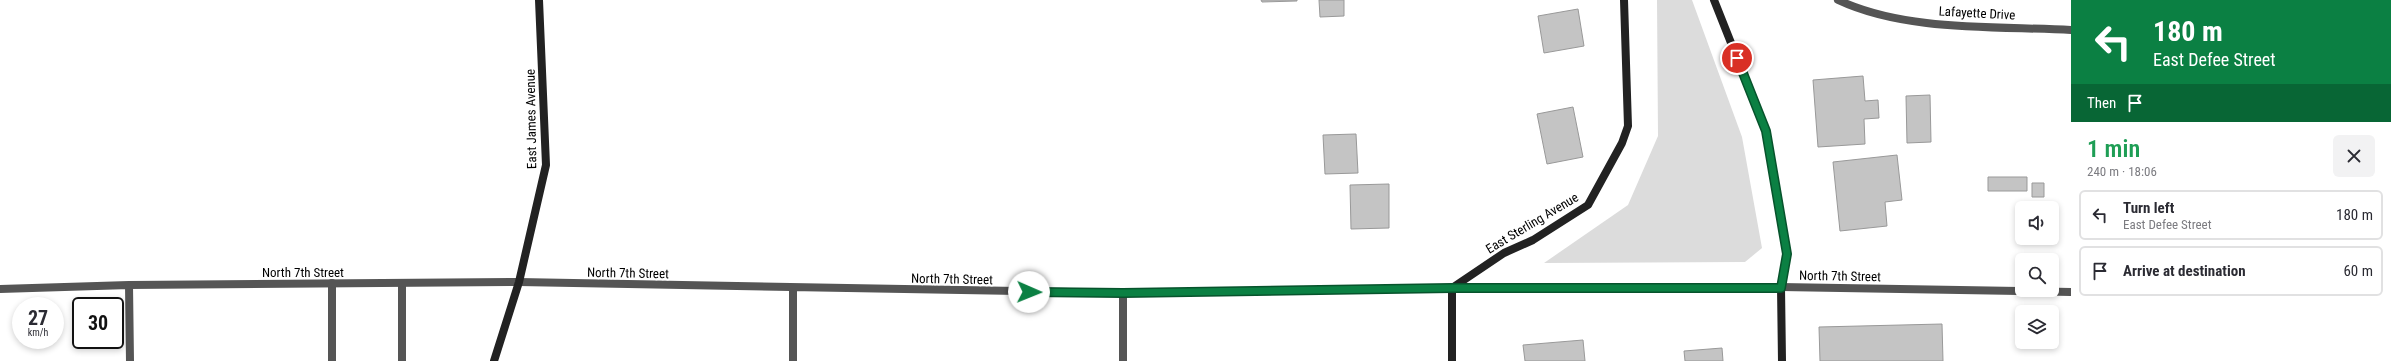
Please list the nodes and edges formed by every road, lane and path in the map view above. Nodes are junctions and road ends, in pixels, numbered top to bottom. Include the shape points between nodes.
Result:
1 (539, 0) edge
2 (1624, 0) edge
3 (1714, 0) edge
4 (1838, 0) edge
5 (2071, 30) edge
6 (519, 282) junction
7 (332, 283) junction
8 (402, 283) junction
9 (129, 285) junction
10 (793, 288) junction
11 (1452, 288) junction
12 (1781, 288) junction
13 (0, 289) edge
14 (2071, 292) edge
15 (1123, 293) junction
16 (130, 361) edge
17 (332, 361) edge
18 (402, 361) edge
19 (494, 361) edge
20 (793, 361) edge
21 (1123, 361) edge
22 (1452, 361) edge
23 (1782, 361) edge

1 - 6 main road, East James Avenue via 546,166
2 - 11 main road, East Sterling Avenue via 1628,126 1622,143 1588,205
3 - 12 main road via 1766,131 1787,254
4 - 5 street, Lafayette Drive via 1887,17 1925,22
6 - 8 street, North 7th Street
6 - 10 street, North 7th Street
6 - 19 main road, East James Avenue
7 - 8 street, North 7th Street
7 - 9 street, North 7th Street
7 - 17 street
8 - 18 street
9 - 13 street, North 7th Street
9 - 16 street
10 - 15 street, North 7th Street
10 - 20 street
11 - 12 street, North 7th Street
11 - 15 street, North 7th Street
11 - 22 main road
12 - 14 street, North 7th Street
12 - 23 main road
15 - 21 street

